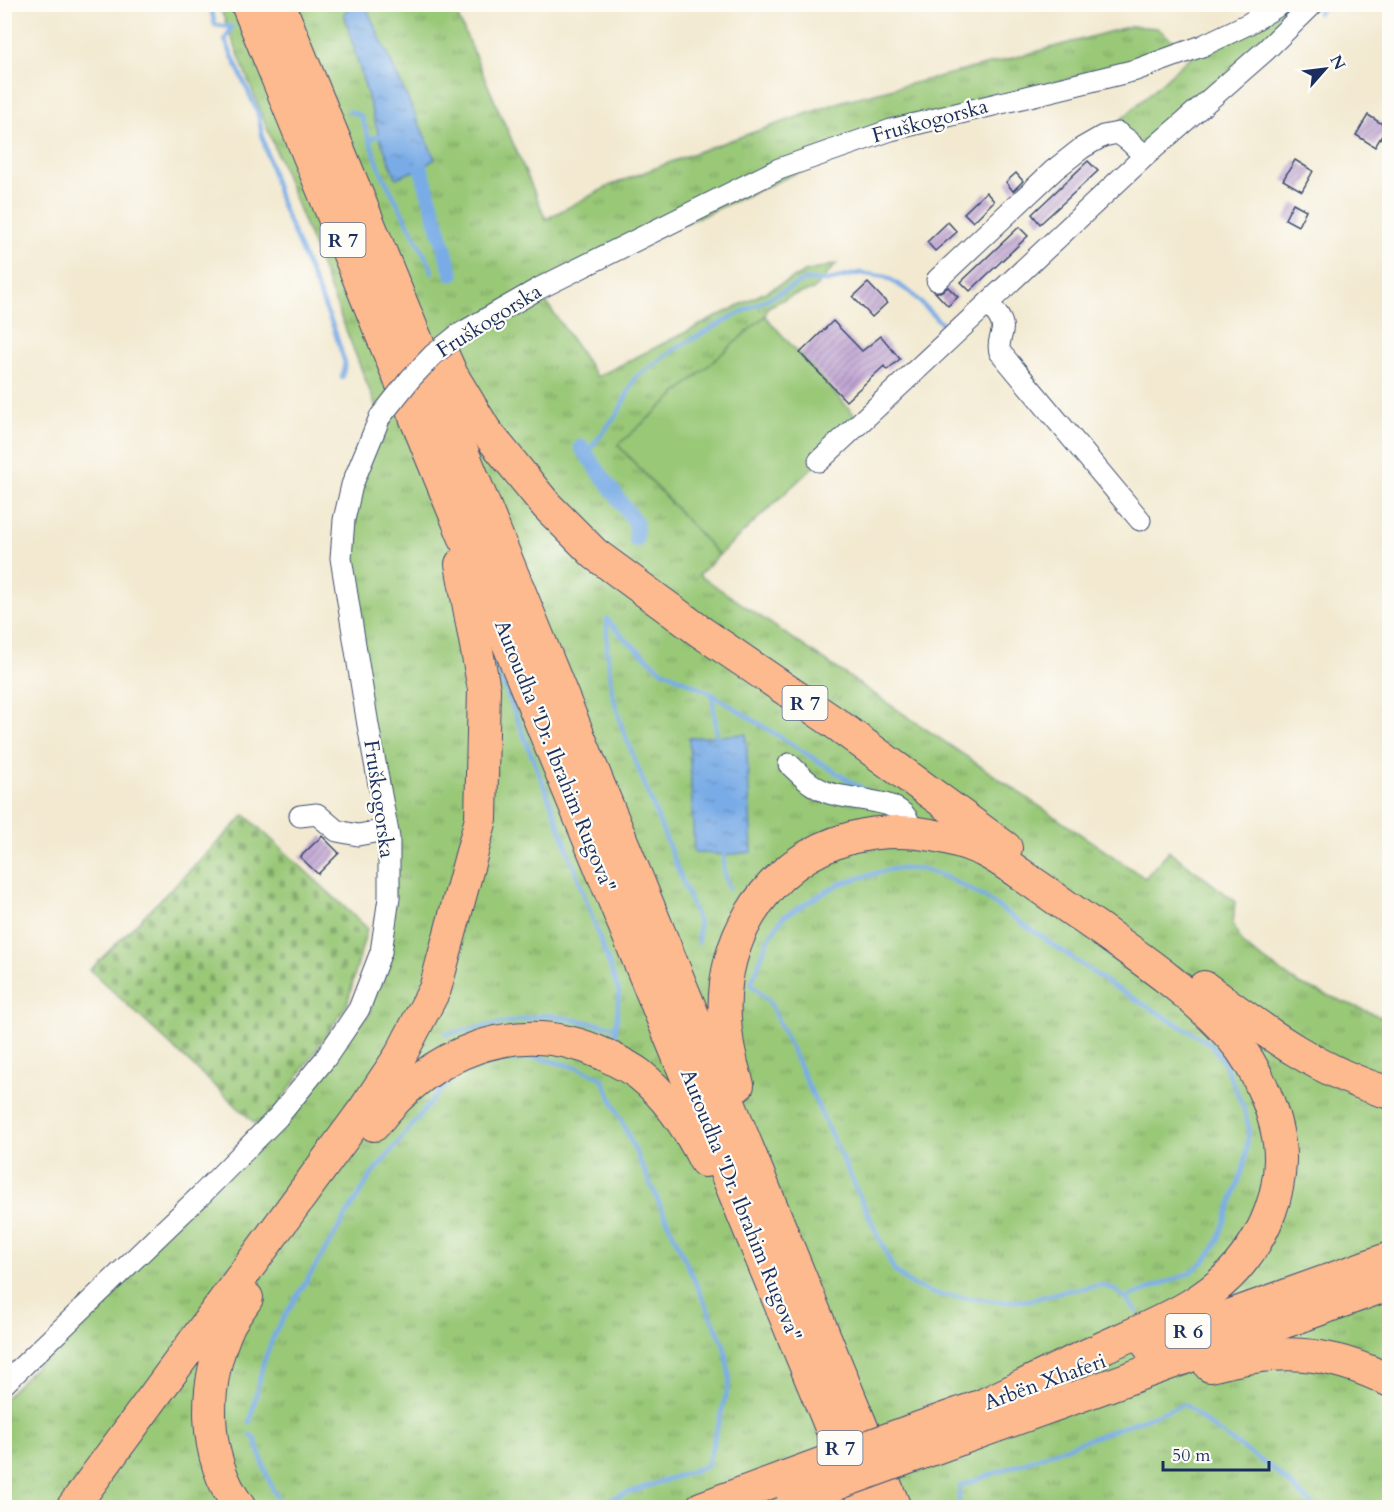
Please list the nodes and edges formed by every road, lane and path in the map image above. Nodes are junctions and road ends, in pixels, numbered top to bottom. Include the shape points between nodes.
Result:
1 (247, 4) edge
2 (279, 4) edge
3 (1281, 4) edge
4 (1313, 4) edge
5 (1145, 156) junction
6 (353, 182) junction
7 (938, 280) dead end
8 (988, 303) junction
9 (431, 456) junction
10 (819, 462) dead end
11 (1140, 520) dead end
12 (789, 764) dead end
13 (300, 816) dead end
14 (386, 830) junction
15 (907, 831) junction
16 (1389, 1093) edge
17 (1389, 1258) edge
18 (797, 1270) junction
19 (1389, 1284) edge
20 (1389, 1381) edge
21 (4, 1384) edge
22 (816, 1388) junction
23 (987, 1403) junction
24 (1038, 1410) junction
25 (915, 1443) junction
26 (784, 1495) edge
27 (72, 1508) edge
28 (240, 1508) edge
29 (701, 1508) edge
30 (864, 1508) edge
31 (895, 1508) edge

1 - 9 highway, Autoudha "Dr. Ibrahim Rugova" / R 7
2 - 6 highway, R 7
3 - 14 street, Fruškogorska, bridge via 1202,46 1136,70 891,130 780,169 538,289 458,335 433,355 380,417 352,484 344,520 341,558
4 - 5 street
5 - 7 street via 1118,134 1103,136 1082,148
5 - 8 street
6 - 16 highway, R 7 via 391,246 452,375 485,429 547,506 595,554 1261,1029 1314,1063
6 - 18 highway
8 - 10 street
8 - 11 street via 1002,322 997,344 1000,352
9 - 22 highway, Autoudha "Dr. Ibrahim Rugova" / R 7
9 - 27 highway via 462,565 484,689 481,819 435,989 400,1056 366,1107
12 - 15 street via 809,783 826,792 900,809 908,820
13 - 14 street via 317,814 337,831 358,835
14 - 21 street, Fruškogorska via 389,898 381,952 359,1009 325,1059 278,1117 200,1196
15 - 18 highway via 880,832 828,845 778,877 739,933 727,971 724,1012 733,1068
15 - 23 highway via 931,834 984,851 1106,934 1204,1010 1250,1063 1274,1124 1280,1159 1270,1214 1244,1260 1220,1285 1151,1326
17 - 23 highway, Arbën Xhaferi / R 6
18 - 31 highway
19 - 24 highway
20 - 24 highway via 1362,1367 1327,1357 1258,1356
22 - 28 highway via 697,1145 658,1092 639,1074 592,1049 566,1041 508,1039 477,1046 452,1058 426,1072 401,1093 303,1215 229,1325 215,1366 209,1403 211,1442 222,1475
22 - 30 highway, Autoudha "Dr. Ibrahim Rugova" / R 7
23 - 25 highway, Arbën Xhaferi / R 6
24 - 25 highway
25 - 26 highway, Arbën Xhaferi / R 6, bridge
26 - 29 highway, Arbën Xhaferi / R 6

